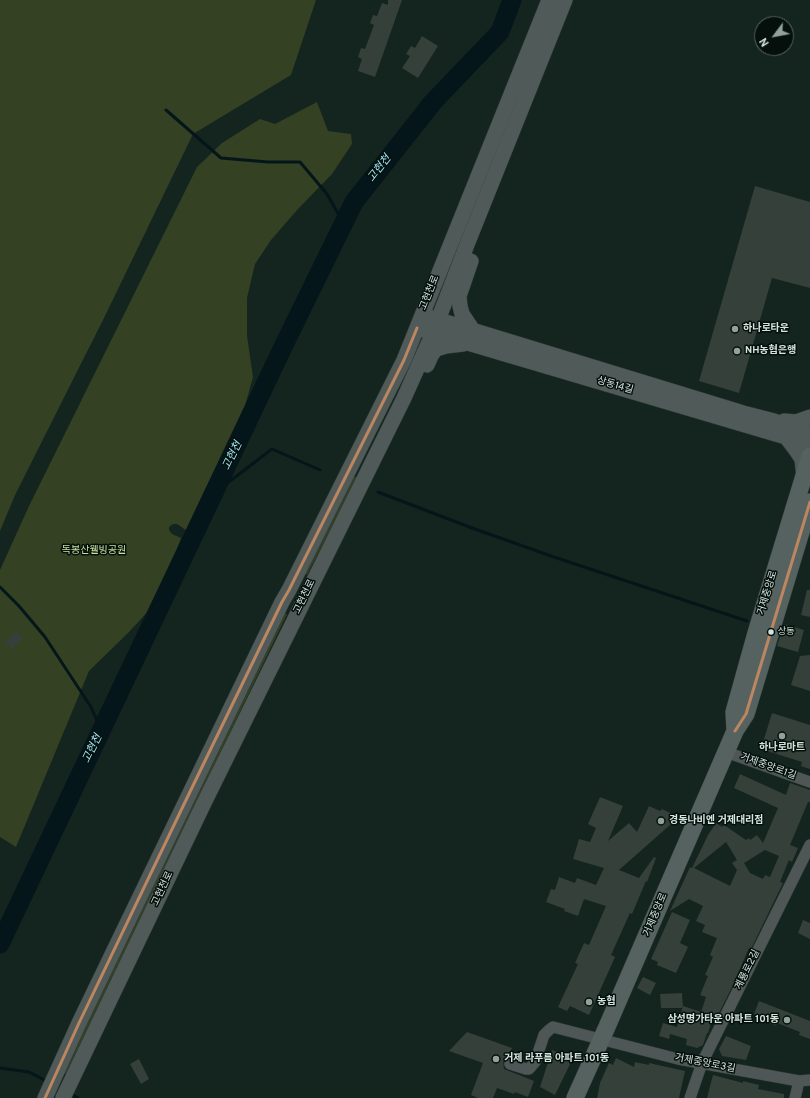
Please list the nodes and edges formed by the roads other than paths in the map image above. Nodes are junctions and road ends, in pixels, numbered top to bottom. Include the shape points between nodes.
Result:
1 (549, 0) edge
2 (565, 0) edge
3 (468, 242) junction
4 (420, 321) junction
5 (436, 326) junction
6 (469, 336) junction
7 (404, 398) junction
8 (810, 417) edge
9 (774, 421) junction
10 (810, 435) edge
11 (786, 437) junction
12 (810, 450) edge
13 (810, 456) edge
14 (804, 478) junction
15 (810, 502) edge
16 (810, 520) edge
17 (801, 534) junction
18 (735, 731) junction
19 (726, 752) junction
20 (810, 782) edge
21 (810, 845) edge
22 (602, 1039) junction
23 (702, 1063) junction
24 (510, 1064) dead end
25 (805, 1080) edge
26 (49, 1089) edge
27 (66, 1092) edge
28 (575, 1098) edge
29 (690, 1098) edge
30 (795, 1098) edge

1 - 4 street, 고현천로
2 - 3 street, 고현천로
3 - 5 street, 고현천로
3 - 6 street via 473,256 459,296
4 - 5 street, 상동14길
4 - 26 street, 고현천로 via 404,360 282,602
5 - 6 street, 상동14길
5 - 7 street, 고현천로
6 - 7 street via 461,345 436,349 415,390
6 - 9 street, 상동14길
6 - 11 street, 상동14길
7 - 27 street, 고현천로 via 203,805
8 - 9 street via 796,422
9 - 10 street, 상동14길
11 - 12 street, 상동14길 via 803,443
11 - 14 street via 802,460
13 - 14 main road, 거제중앙로
14 - 18 main road, 거제중앙로 via 734,712
15 - 17 main road, 거제중앙로
16 - 17 street
17 - 18 main road, 거제중앙로 via 746,714
18 - 19 main road, 거제중앙로
19 - 20 street, 거제중앙로1길
19 - 22 main road, 거제중앙로
21 - 23 street, 계룡로2길
22 - 23 street, 거제중앙로3길
22 - 24 street, 거제중앙로3길 via 553,1027 544,1035 535,1062 529,1069
22 - 28 main road, 거제중앙로
23 - 25 street, 거제중앙로3길
23 - 29 street, 계룡로2길
25 - 30 street

